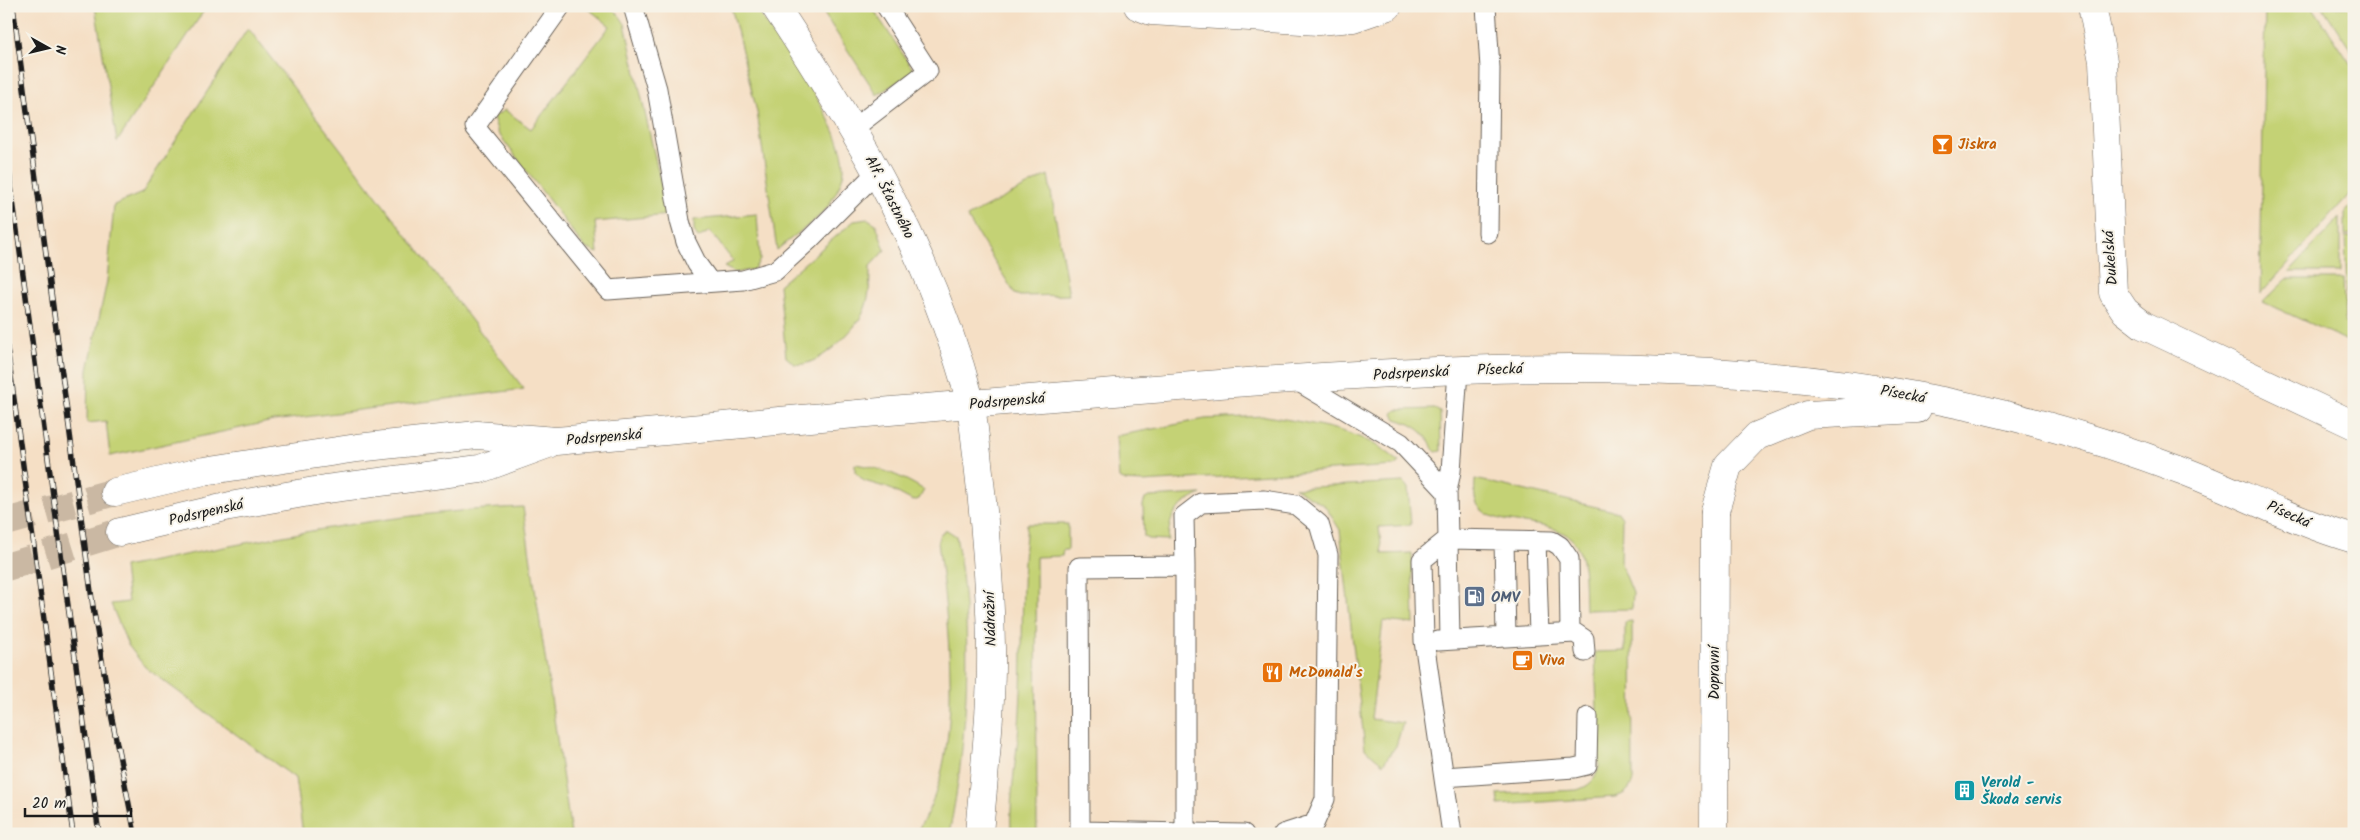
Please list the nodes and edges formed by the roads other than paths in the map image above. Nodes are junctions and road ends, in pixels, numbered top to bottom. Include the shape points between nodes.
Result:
1 (562, 6) edge
2 (633, 6) edge
3 (775, 6) edge
4 (886, 6) edge
5 (1138, 6) edge
6 (1388, 6) edge
7 (1486, 6) edge
8 (2092, 6) edge
9 (854, 128) junction
10 (877, 172) junction
11 (1488, 233) dead end
12 (710, 282) junction
13 (1458, 371) junction
14 (1293, 379) junction
15 (971, 404) junction
16 (1971, 407) junction
17 (2354, 425) edge
18 (556, 441) junction
19 (114, 492) tunnel mouth
20 (1447, 492) junction
21 (2327, 531) junction
22 (120, 532) tunnel mouth
23 (2354, 538) edge
24 (1448, 539) junction
25 (1504, 540) junction
26 (1536, 540) junction
27 (2354, 549) edge
28 (1185, 566) junction
29 (1570, 634) junction
30 (1539, 635) junction
31 (1506, 637) junction
32 (1450, 640) junction
33 (1424, 641) junction
34 (1585, 652) dead end
35 (1588, 717) dead end
36 (1444, 777) junction
37 (1186, 833) edge
38 (979, 834) edge
39 (1244, 834) edge
40 (1283, 834) edge
41 (1452, 834) edge
42 (1714, 834) edge

1 - 12 lane via 474,127 608,290
2 - 12 lane via 657,89 680,221 693,257
3 - 9 main road, Alf. Šťastného
4 - 9 lane via 928,71
5 - 6 main road via 1151,11 1318,21 1353,18
7 - 11 lane via 1490,68
8 - 17 main road, Dukelská via 2102,61 2113,293 2125,310 2143,325
9 - 10 main road, Alf. Šťastného
10 - 12 lane via 775,271 743,280
10 - 15 main road, Alf. Šťastného via 914,244 945,318
13 - 14 main road, Podsrpenská
13 - 16 main road, Písecká via 1578,367 1756,375 1850,385
13 - 20 lane
14 - 15 main road, Podsrpenská
14 - 20 lane via 1401,443
15 - 18 main road, Podsrpenská
15 - 38 main road, Nádražní via 985,518 991,649
16 - 21 main road, Písecká via 2104,442 2238,491
16 - 42 main road, Dopravní via 1808,415 1757,436 1728,466 1715,511
18 - 19 main road, Podsrpenská via 477,435 376,446 204,471
18 - 22 main road, Podsrpenská via 480,469 326,489 230,506
20 - 24 lane
21 - 23 main road, Písecká
21 - 27 main road, Písecká
24 - 25 lane
24 - 32 lane
24 - 33 lane via 1422,560
25 - 26 lane
25 - 31 lane
26 - 29 lane via 1552,541 1569,559
26 - 30 lane
28 - 37 lane
28 - 37 lane via 1079,568 1080,831
28 - 40 lane via 1184,516 1201,503 1264,500 1296,505 1318,524 1328,555 1324,799 1314,824
29 - 30 lane
29 - 34 lane via 1576,633 1584,639
30 - 31 lane
31 - 32 lane
32 - 33 lane
33 - 36 lane
35 - 36 lane via 1587,765
36 - 41 lane
37 - 39 lane

